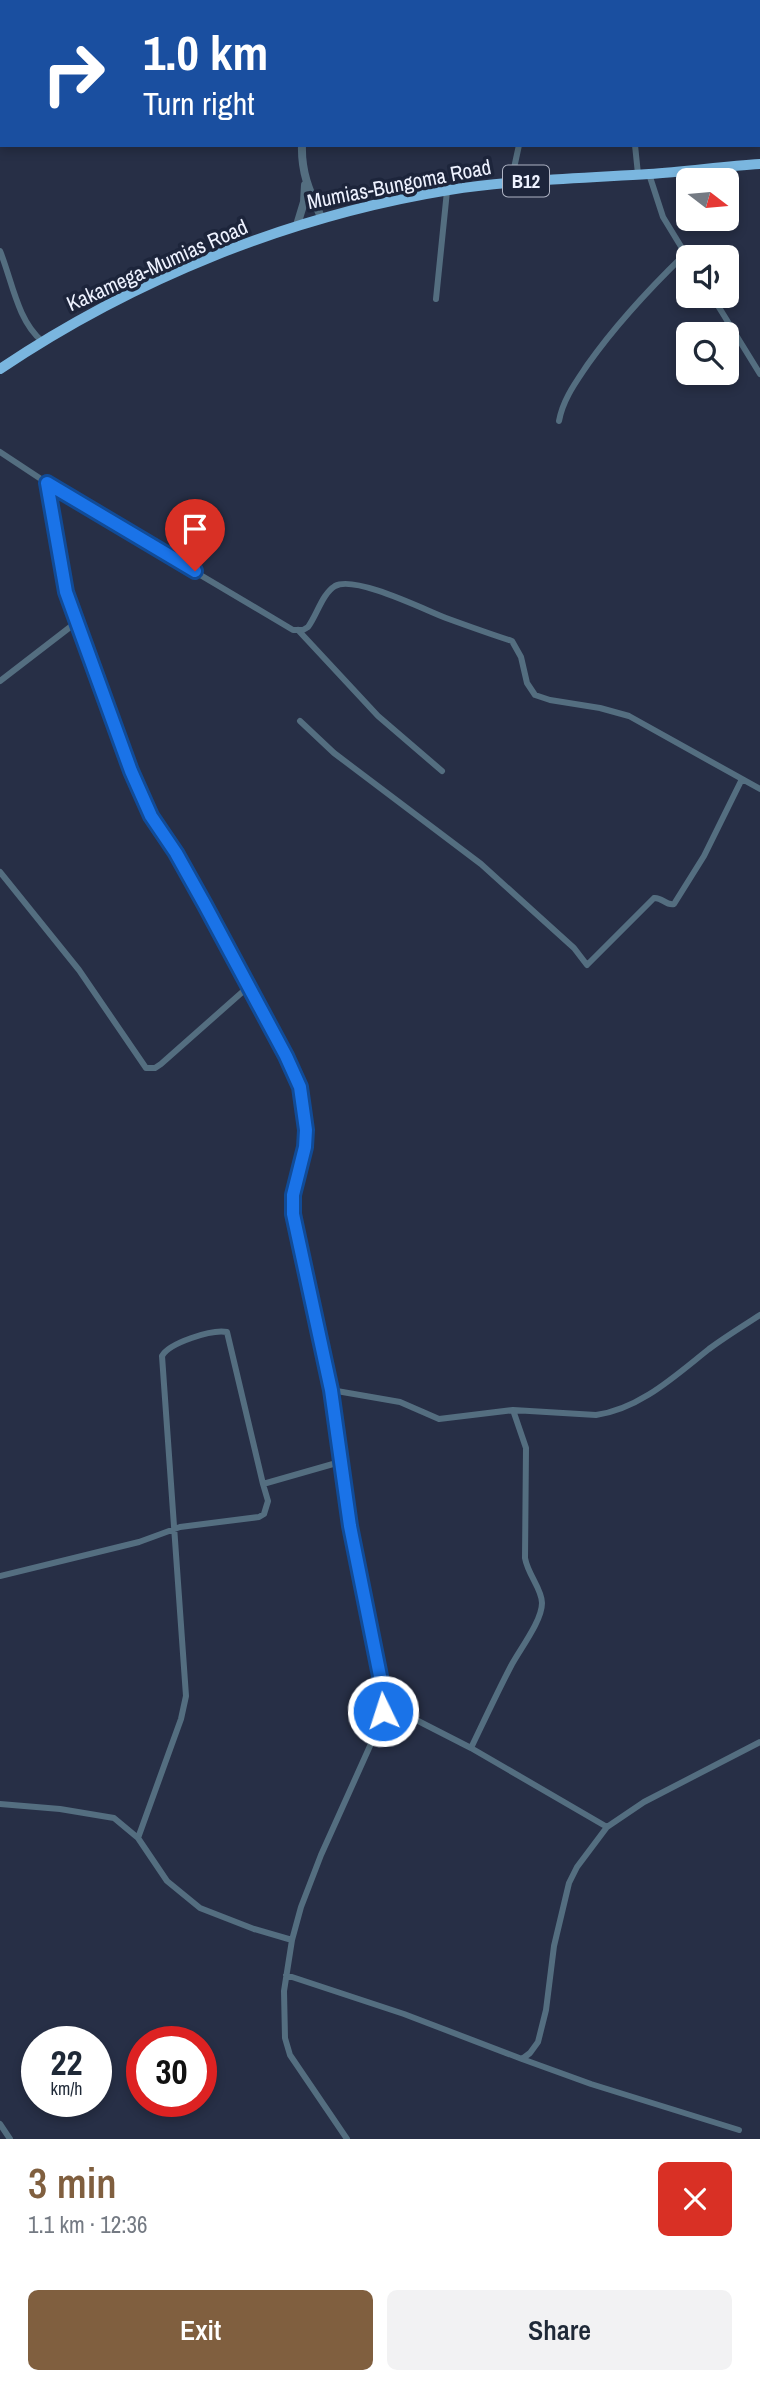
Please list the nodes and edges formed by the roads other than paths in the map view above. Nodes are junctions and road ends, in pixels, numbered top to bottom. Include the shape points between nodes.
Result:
1 (302, 147) edge
2 (519, 147) edge
3 (636, 147) edge
4 (760, 164) edge
5 (643, 174) junction
6 (305, 182) junction
7 (511, 182) junction
8 (447, 191) junction
9 (321, 217) junction
10 (297, 225) junction
11 (680, 245) edge
12 (0, 251) edge
13 (676, 266) edge
14 (436, 299) dead end
15 (719, 308) edge
16 (42, 341) junction
17 (0, 369) edge
18 (760, 374) edge
19 (559, 421) dead end
20 (0, 452) edge
21 (47, 483) junction
22 (78, 621) junction
23 (298, 630) junction
24 (0, 681) edge
25 (300, 720) dead end
26 (442, 771) dead end
27 (742, 779) junction
28 (760, 789) edge
29 (0, 872) edge
30 (248, 987) junction
31 (760, 1315) edge
32 (331, 1390) junction
33 (513, 1410) junction
34 (340, 1462) junction
35 (263, 1484) junction
36 (175, 1529) junction
37 (0, 1576) edge
38 (385, 1704) junction
39 (760, 1742) edge
40 (471, 1748) junction
41 (0, 1804) edge
42 (607, 1827) junction
43 (138, 1838) junction
44 (292, 1940) junction
45 (286, 1975) junction
46 (538, 2042) junction
47 (522, 2059) junction
48 (541, 2067) junction
49 (0, 2124) edge
50 (739, 2130) dead end
51 (10, 2139) edge
52 (346, 2139) edge

1 - 6 street
2 - 7 street
3 - 5 street
4 - 5 highway, Mumias-Bungoma Road / B12
5 - 7 highway, Mumias-Bungoma Road / B12
5 - 11 street
6 - 9 street
6 - 10 street
7 - 8 highway, Mumias-Bungoma Road / B12
8 - 9 highway, Mumias-Bungoma Road / B12
8 - 14 street
9 - 10 highway, Mumias-Bungoma Road / B12
10 - 16 highway, Kakamega-Mumias Road / B12 via 139,289
12 - 16 street via 23,316
13 - 19 street via 615,328 576,381
15 - 18 street
16 - 17 highway, Kakamega-Mumias Road / B12
20 - 21 street
21 - 22 street via 66,592
21 - 23 street
22 - 24 street
22 - 30 street via 146,805
23 - 26 street via 378,716
23 - 27 street via 309,626 336,586 392,595 512,641 535,695 629,716
25 - 27 street via 334,753 481,864 587,965 652,900 674,904
27 - 28 street
29 - 30 street via 79,970 146,1068 161,1064
30 - 32 street via 303,1098 305,1147 293,1214
31 - 33 street via 651,1392 617,1410 596,1415
32 - 33 street via 400,1402 439,1419
32 - 34 street
33 - 40 street via 526,1456 525,1558 542,1606
34 - 35 street
34 - 38 street
35 - 36 street via 268,1501 259,1517
35 - 36 street via 227,1332 168,1348 162,1356
36 - 37 street
36 - 43 street via 186,1696
38 - 40 street
38 - 44 street via 311,1879
39 - 42 street via 668,1788
40 - 42 street
41 - 43 street via 108,1816
42 - 46 street via 569,1883
43 - 44 street via 167,1881 200,1909
44 - 45 street
45 - 47 street
45 - 52 street via 286,2045
46 - 47 street
46 - 48 street via 536,2055
47 - 48 street
48 - 50 street
49 - 51 street

